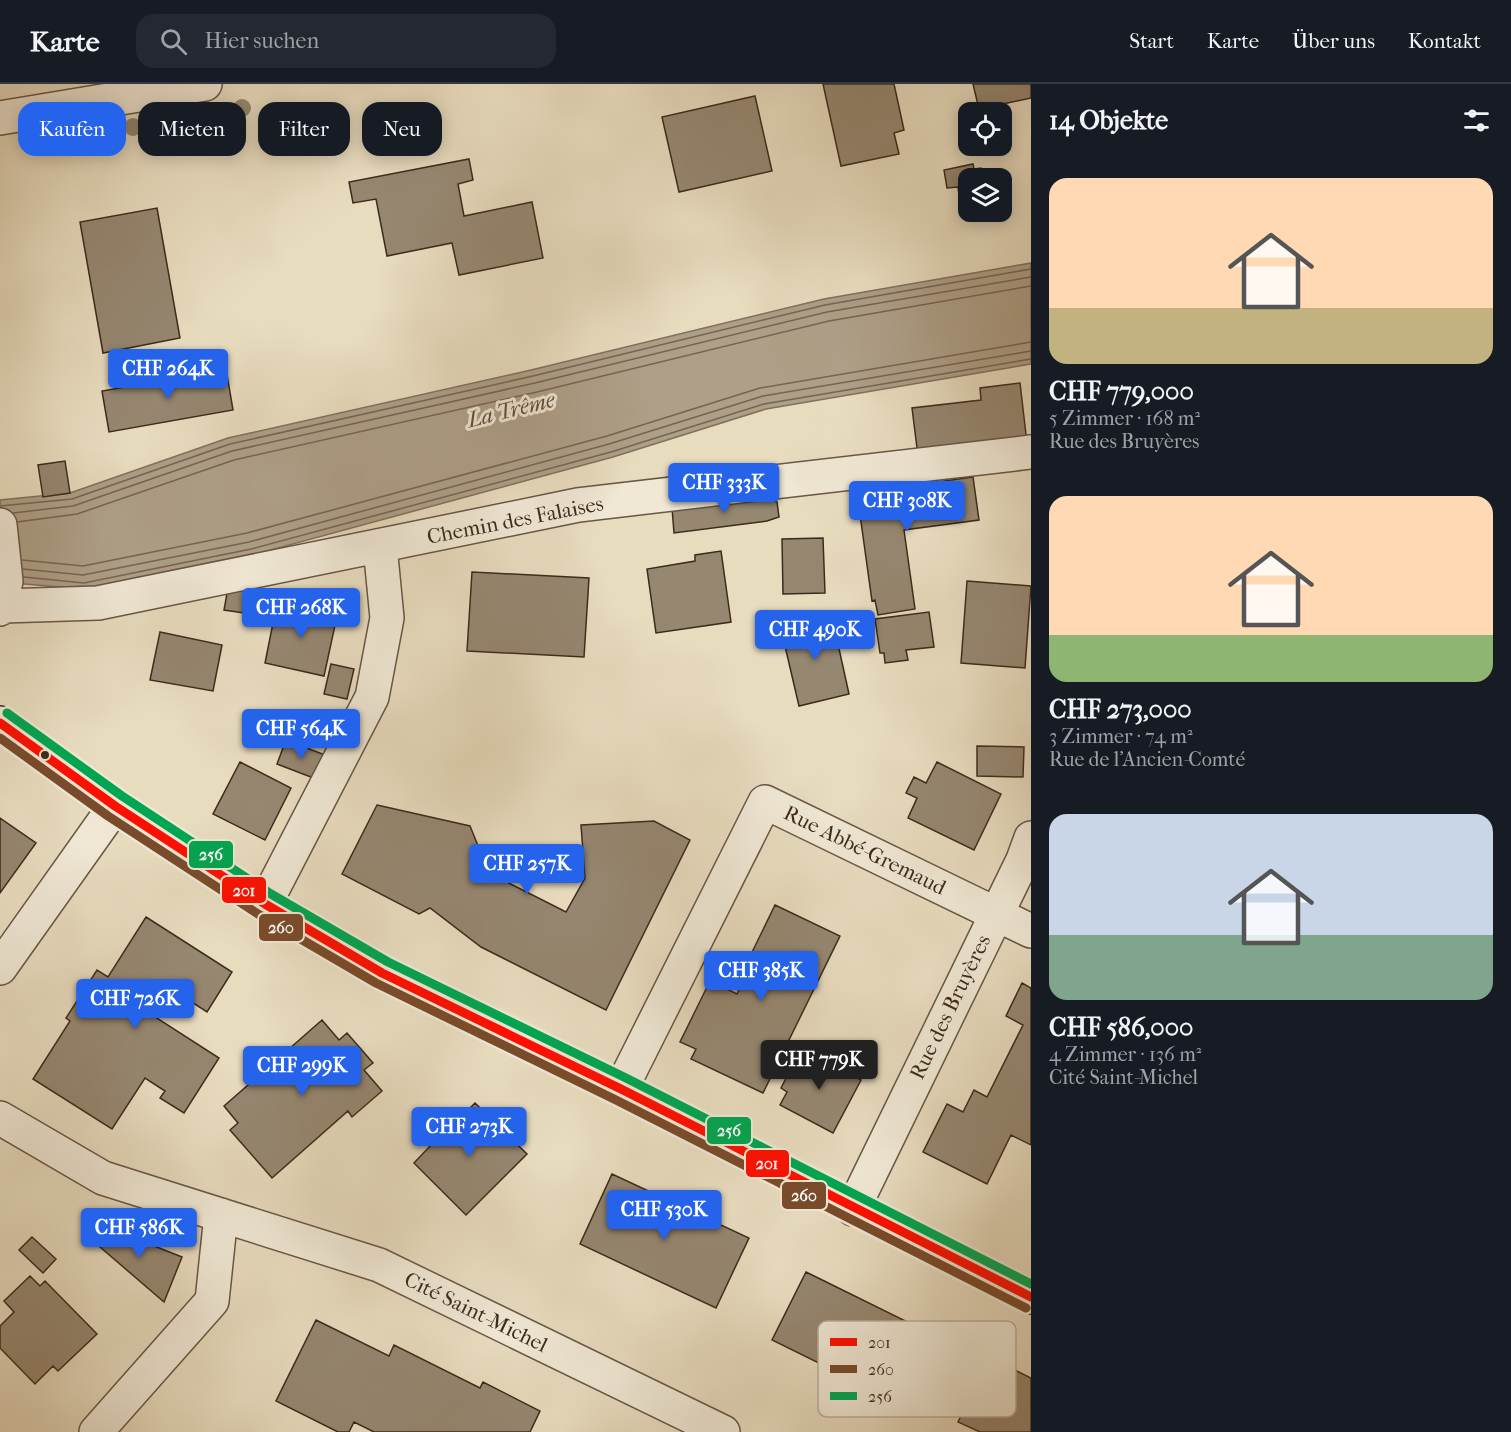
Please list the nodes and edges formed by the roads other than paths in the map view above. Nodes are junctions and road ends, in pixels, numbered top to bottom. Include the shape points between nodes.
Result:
1 (205, 84) edge
2 (0, 118) edge
3 (1031, 452) edge
4 (0, 525) edge
5 (380, 546) junction
6 (3, 599) edge
7 (0, 723) edge
8 (115, 806) junction
9 (1031, 838) edge
10 (265, 904) junction
11 (995, 913) junction
12 (1031, 931) edge
13 (0, 968) edge
14 (621, 1089) junction
15 (0, 1118) edge
16 (853, 1209) junction
17 (221, 1215) junction
18 (1031, 1297) edge
19 (96, 1432) edge
20 (723, 1432) edge

1 - 2 street
3 - 5 street, Chemin des Falaises via 578,505
4 - 6 street
5 - 6 street, Chemin des Falaises via 98,603
5 - 10 street via 387,618 372,697
7 - 8 street
8 - 10 street
8 - 13 street
9 - 11 street, Rue des Bruyères
10 - 14 street via 382,973
11 - 12 street
11 - 14 street, Rue Abbé-Gremaud via 765,802
11 - 16 street, Rue des Bruyères
14 - 16 street
15 - 17 street, Cité Saint-Michel via 103,1178
16 - 18 street
17 - 19 street via 212,1301
17 - 20 street, Cité Saint-Michel via 379,1265

